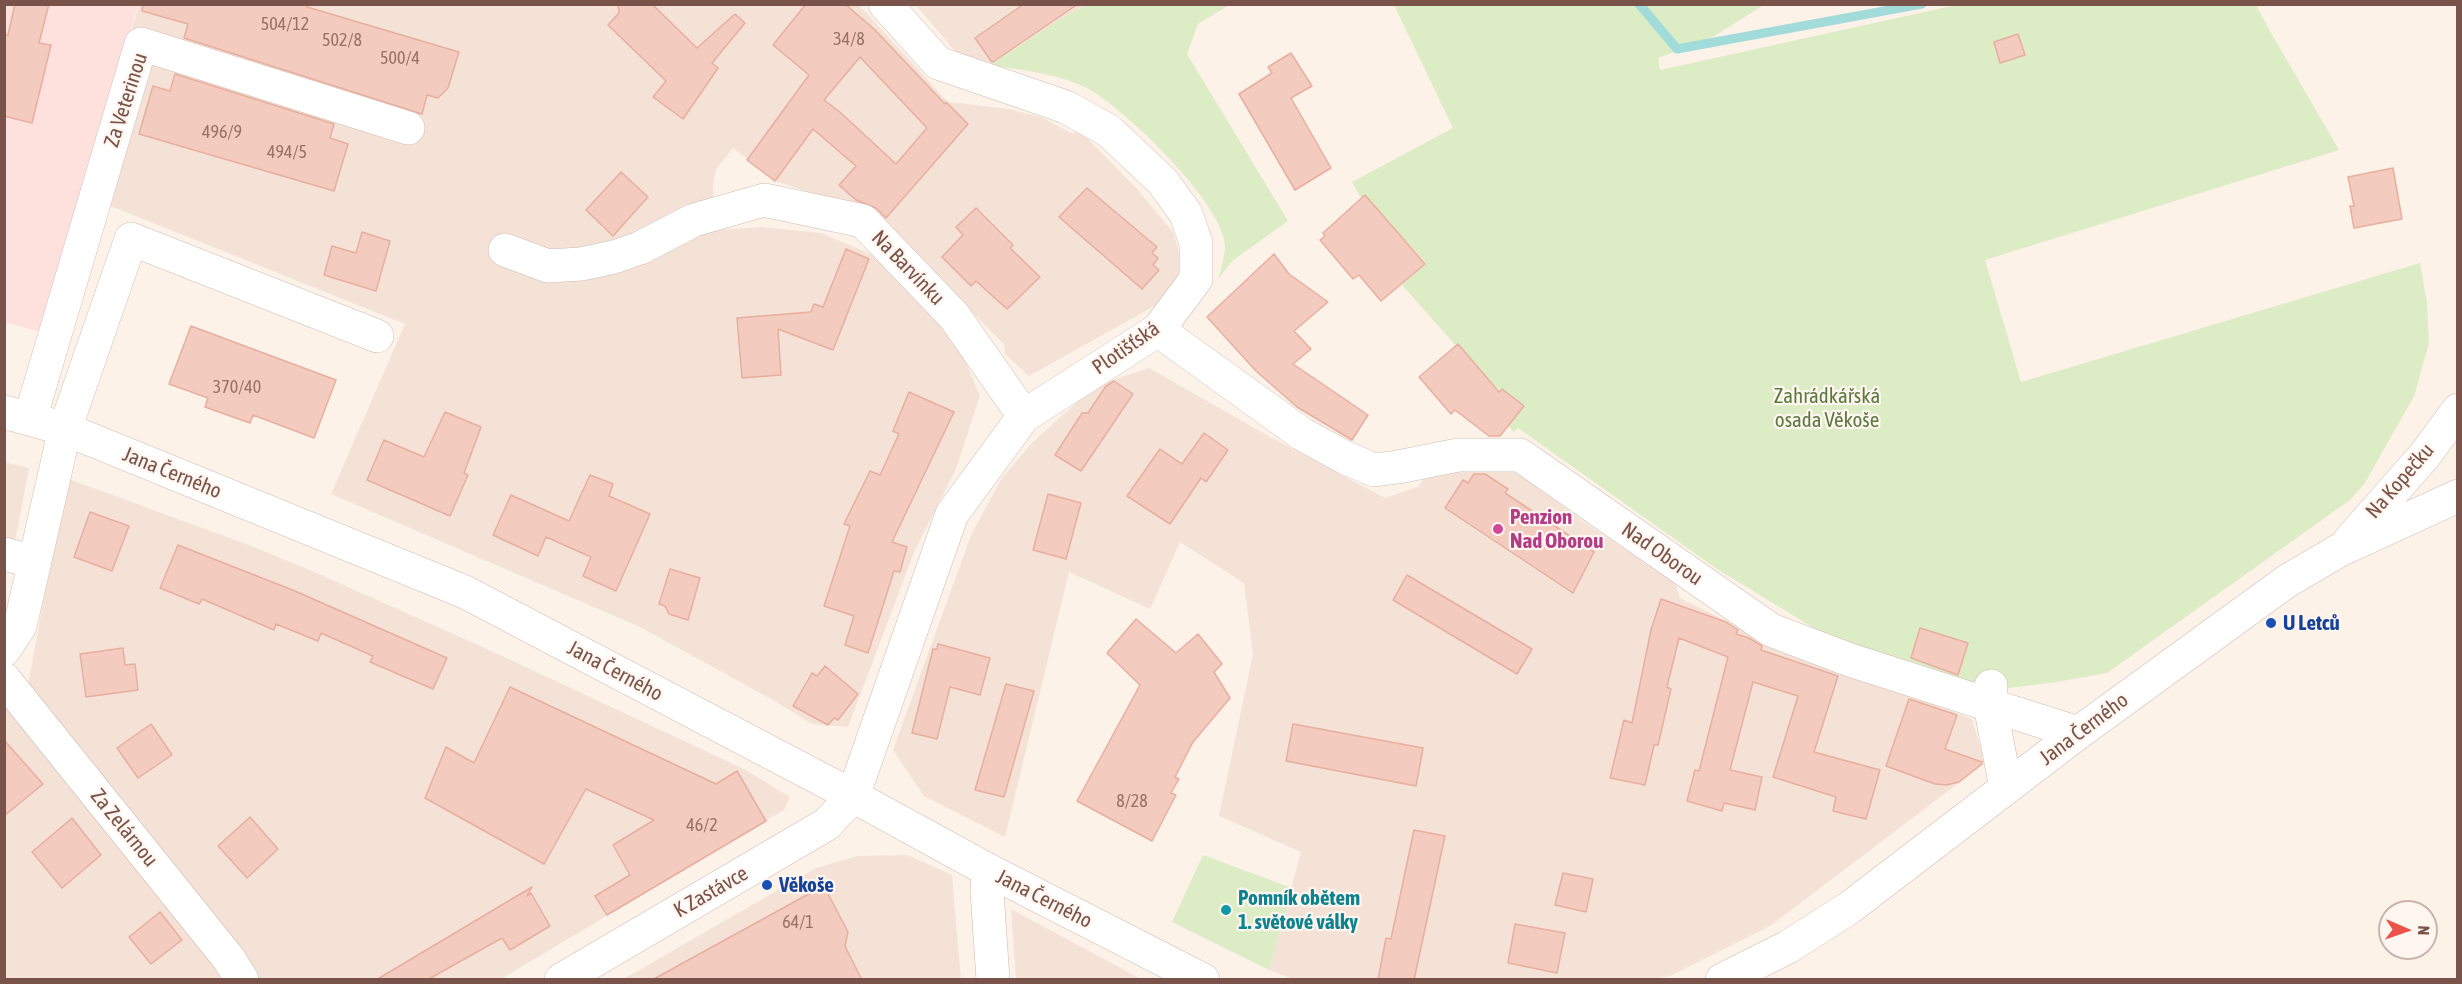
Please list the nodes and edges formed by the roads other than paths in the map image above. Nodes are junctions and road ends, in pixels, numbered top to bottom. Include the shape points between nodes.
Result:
1 (885, 4) edge
2 (408, 128) dead end
3 (505, 250) dead end
4 (1158, 330) junction
5 (377, 336) dead end
6 (2457, 410) edge
7 (17, 415) edge
8 (1024, 416) junction
9 (64, 429) junction
10 (2457, 496) edge
11 (2340, 550) junction
12 (20, 558) edge
13 (4, 650) edge
14 (4, 679) edge
15 (1990, 695) junction
16 (2078, 733) junction
17 (2006, 788) junction
18 (853, 796) junction
19 (988, 870) junction
20 (242, 980) edge
21 (561, 980) edge
22 (993, 980) edge
23 (1203, 980) edge
24 (1722, 980) edge

1 - 4 street, Plotišťská via 938,63 1066,107 1109,131 1163,182 1186,213 1196,243 1196,279
2 - 7 street, Za Veterinou via 141,44
3 - 8 street, Na Barvínku via 548,266 581,264 640,248 694,220 764,200 863,221 954,316
4 - 8 street, Plotišťská
4 - 15 street, Nad Oborou via 1302,434 1344,457 1374,470 1458,455 1520,455 1771,630 1850,660
5 - 9 street via 131,239
6 - 11 street, Na Kopečku via 2425,455
7 - 9 street, Jana Černého
8 - 18 street, Plotišťská via 952,514
9 - 12 street
9 - 18 street, Jana Černého via 465,592
10 - 11 street, Jana Černého
11 - 16 street, Jana Černého via 2287,581
12 - 13 street via 20,626
14 - 20 street, Za Zelárnou via 230,959
15 - 16 street, Nad Oborou
15 - 17 street
16 - 17 street, Jana Černého
17 - 24 street, Jana Černého via 1849,908 1788,947
18 - 19 street, Jana Černého
18 - 21 street, K Zastávce via 827,824
19 - 22 street
19 - 23 street, Jana Černého

